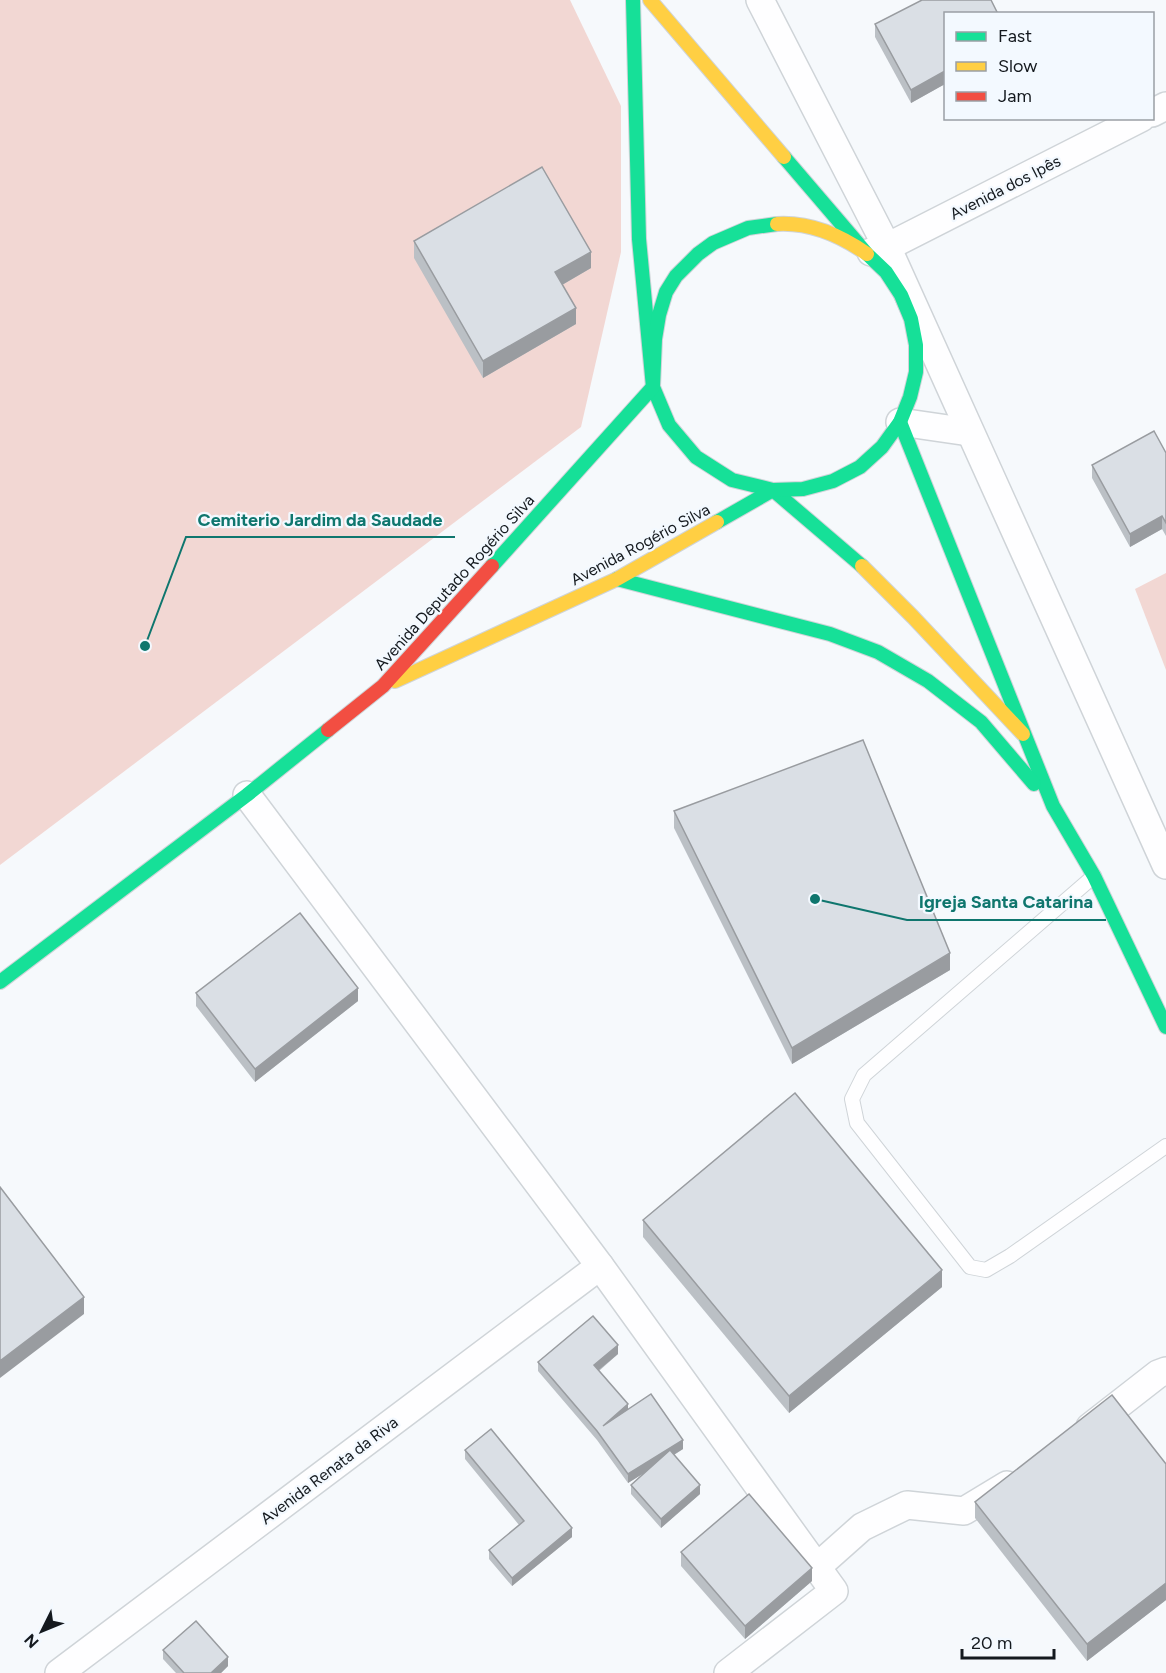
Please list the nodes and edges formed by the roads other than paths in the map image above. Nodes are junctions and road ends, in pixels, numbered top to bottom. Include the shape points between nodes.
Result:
1 (633, 0) edge
2 (650, 0) edge
3 (760, 0) edge
4 (1137, 120) edge
5 (877, 250) junction
6 (653, 387) junction
7 (900, 422) junction
8 (969, 432) junction
9 (773, 490) junction
10 (617, 579) junction
11 (383, 686) junction
12 (1023, 734) junction
13 (247, 795) junction
14 (1053, 806) junction
15 (1166, 865) edge
16 (1094, 876) junction
17 (0, 982) edge
18 (1166, 1027) edge
19 (1166, 1146) edge
20 (600, 1266) junction
21 (1166, 1371) edge
22 (1072, 1442) edge
23 (1025, 1474) edge
24 (817, 1567) junction
25 (59, 1673) edge
26 (728, 1673) edge

1 - 6 main road via 639,239
2 - 5 main road
3 - 5 street
4 - 5 street, Avenida dos Ipês
5 - 6 main road via 808,226 775,224 742,229 712,243 687,264 667,290 657,326
5 - 7 main road, Avenida Rogério Silva via 911,319 916,345 916,372
5 - 8 street
6 - 9 main road via 669,425 696,457 732,480
6 - 11 main road, Avenida Deputado Rogério Silva
7 - 8 street
7 - 9 main road, Avenida Rogério Silva via 882,447 860,467 833,481 803,489
7 - 12 main road
8 - 15 street
9 - 10 main road, Avenida Rogério Silva
9 - 12 main road via 867,571
10 - 11 main road, Avenida Rogério Silva
10 - 14 main road via 830,634 878,652 928,681 981,722
11 - 13 main road, Avenida Deputado Rogério Silva
12 - 14 main road
13 - 17 main road, Avenida Deputado Rogério Silva
13 - 20 street
14 - 16 main road
16 - 18 main road
16 - 19 lane via 864,1075 852,1099 857,1123 970,1267 986,1270
20 - 24 street
20 - 25 street, Avenida Renata da Riva
21 - 22 street
23 - 24 street via 964,1510 907,1505 862,1527
24 - 26 street via 834,1591

